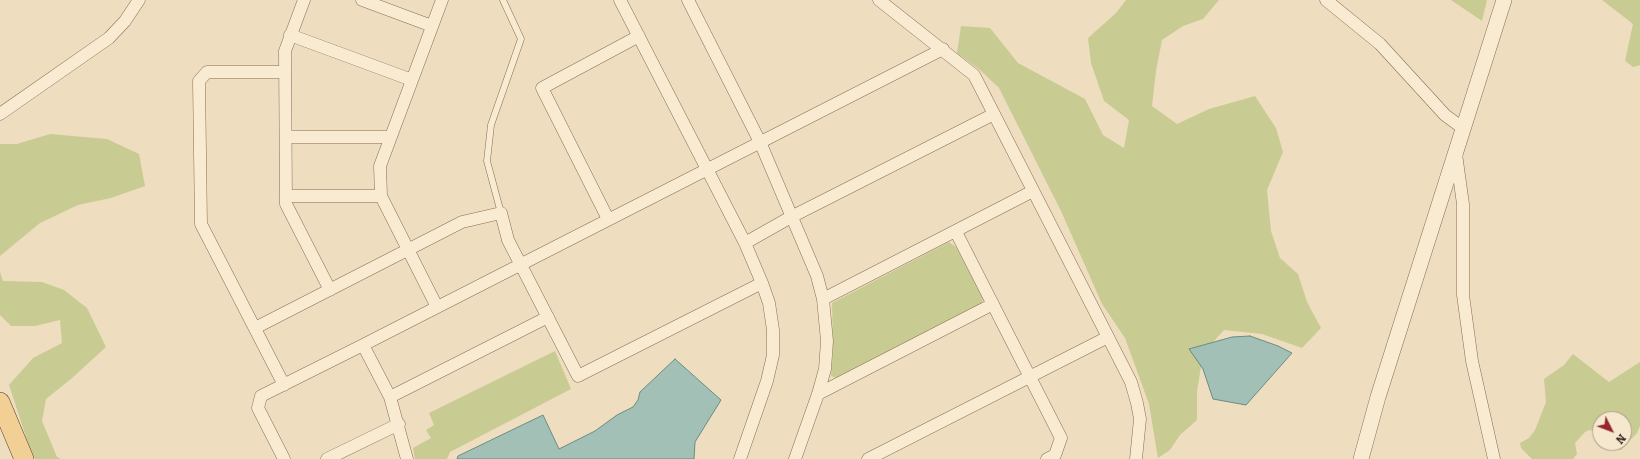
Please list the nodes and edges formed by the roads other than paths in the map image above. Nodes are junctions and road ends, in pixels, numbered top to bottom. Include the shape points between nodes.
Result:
1 (139, 0) edge
2 (304, 0) edge
3 (362, 0) edge
4 (442, 0) edge
5 (503, 0) edge
6 (620, 0) edge
7 (688, 0) edge
8 (879, 0) edge
9 (1326, 0) edge
10 (1504, 0) edge
11 (432, 26) junction
12 (290, 35) junction
13 (639, 36) junction
14 (943, 49) junction
15 (285, 72) junction
16 (412, 80) junction
17 (0, 114) edge
18 (994, 114) junction
19 (1464, 129) junction
20 (286, 137) junction
21 (390, 137) junction
22 (760, 142) junction
23 (1456, 153) junction
24 (707, 170) junction
25 (1033, 191) junction
26 (286, 196) junction
27 (381, 196) junction
28 (501, 213) junction
29 (791, 217) junction
30 (608, 219) junction
31 (956, 232) junction
32 (745, 243) junction
33 (409, 250) junction
34 (521, 264) junction
35 (762, 283) junction
36 (330, 290) junction
37 (824, 299) junction
38 (993, 304) junction
39 (437, 307) junction
40 (548, 318) junction
41 (255, 328) junction
42 (1108, 337) junction
43 (363, 345) junction
44 (1030, 376) junction
45 (284, 385) junction
46 (818, 394) junction
47 (390, 397) junction
48 (0, 402) edge
49 (399, 424) junction
50 (884, 455) edge
51 (24, 459) edge
52 (284, 459) edge
53 (327, 459) edge
54 (407, 459) edge
55 (740, 459) edge
56 (795, 459) edge
57 (868, 459) edge
58 (1047, 459) edge
59 (1136, 459) edge
60 (1361, 459) edge
61 (1494, 459) edge

1 - 17 street via 125,21 109,38
2 - 12 street
3 - 11 street
4 - 11 street
5 - 28 lane via 521,39 491,126 487,161
6 - 13 street
7 - 22 street
8 - 14 street
9 - 19 street via 1380,44 1445,115
10 - 19 street
11 - 16 street
12 - 15 street via 285,50
12 - 16 street
13 - 24 street
13 - 30 street via 542,88
14 - 18 street via 974,75
14 - 22 street
15 - 20 street
15 - 41 street via 207,72 199,81 201,224
16 - 21 street
18 - 25 street
18 - 29 street
19 - 23 street
20 - 21 street
20 - 26 street
21 - 27 street via 380,166
22 - 24 street
22 - 29 street
23 - 60 street via 1378,397
23 - 61 street via 1463,204 1463,295 1472,361
24 - 30 street
24 - 32 street
25 - 31 street
25 - 42 street
26 - 27 street
26 - 36 street via 286,204
27 - 33 street
28 - 33 street via 462,222
28 - 34 street via 508,240
29 - 32 street
29 - 37 street via 817,276
30 - 34 street
31 - 37 street
31 - 38 street
32 - 35 street
33 - 36 street
33 - 39 street
34 - 39 street
34 - 40 street
35 - 40 street via 578,376
35 - 55 street via 769,303 773,354 767,381
36 - 41 street
37 - 46 street via 827,341 825,369
38 - 44 street
38 - 46 street
39 - 43 street
40 - 47 street
41 - 45 street
42 - 44 street
42 - 59 street via 1131,382 1138,403 1140,419
43 - 45 street
43 - 47 street
44 - 50 street
44 - 58 street via 1061,438 1055,455
45 - 52 street via 261,396 258,408
46 - 56 street
47 - 49 street
48 - 51 main road
49 - 53 street
49 - 54 street
50 - 57 street

